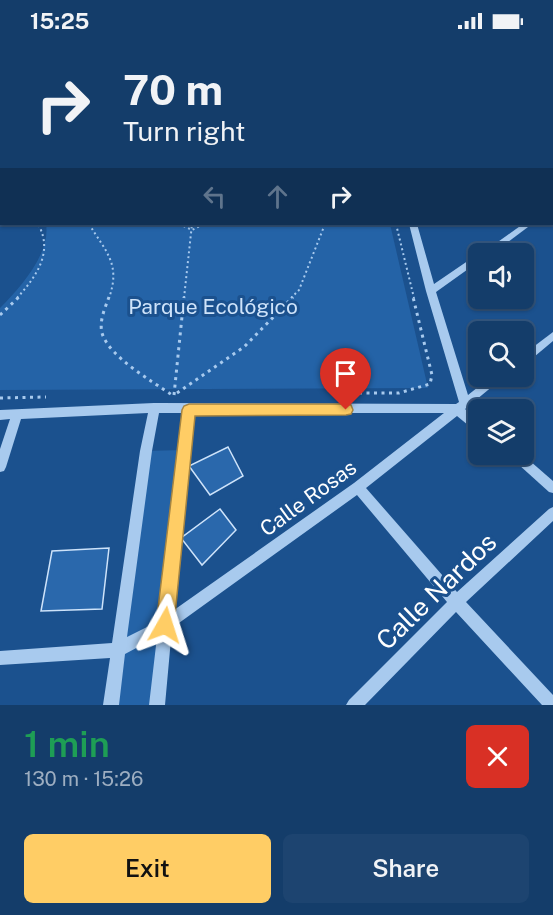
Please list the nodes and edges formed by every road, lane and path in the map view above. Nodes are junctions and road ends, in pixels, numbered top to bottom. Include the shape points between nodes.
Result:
1 (40, 225) edge
2 (90, 225) edge
3 (181, 225) edge
4 (192, 225) edge
5 (202, 225) edge
6 (325, 225) edge
7 (396, 225) edge
8 (413, 225) edge
9 (527, 225) edge
10 (192, 230) junction
11 (501, 243) edge
12 (468, 265) edge
13 (431, 291) junction
14 (0, 315) edge
15 (553, 336) edge
16 (534, 350) edge
17 (486, 387) edge
18 (336, 393) dead end
19 (174, 396) junction
20 (185, 396) dead end
21 (461, 406) junction
22 (154, 408) junction
23 (173, 409) junction
24 (189, 410) junction
25 (17, 414) junction
26 (0, 415) edge
27 (468, 415) edge
28 (526, 465) edge
29 (0, 467) edge
30 (358, 487) junction
31 (553, 488) edge
32 (553, 513) edge
33 (456, 602) junction
34 (165, 625) junction
35 (118, 650) junction
36 (0, 658) edge
37 (111, 705) edge
38 (157, 705) edge
39 (354, 705) edge
40 (552, 705) edge

1 - 14 path via 47,244 38,273
2 - 19 path via 113,264 114,286 100,324 106,342
3 - 10 path
4 - 10 path
5 - 10 path
6 - 19 path via 299,290 244,347
7 - 18 path via 432,375 430,384 405,392
8 - 13 street
9 - 11 street
10 - 19 path
12 - 13 street
13 - 21 street
15 - 16 street
17 - 21 street, Calle Rosas
19 - 20 path
19 - 23 path
21 - 24 street
21 - 27 street
21 - 30 street, Calle Rosas
22 - 23 street
22 - 25 street
22 - 35 street
23 - 24 street
24 - 34 street
25 - 26 street
25 - 29 street
28 - 31 street
30 - 33 street
30 - 34 street, Calle Rosas
32 - 33 street, Calle Nardos
33 - 39 street, Calle Nardos
33 - 40 street
34 - 35 street, Calle Rosas
34 - 38 street
35 - 36 street
35 - 37 street

